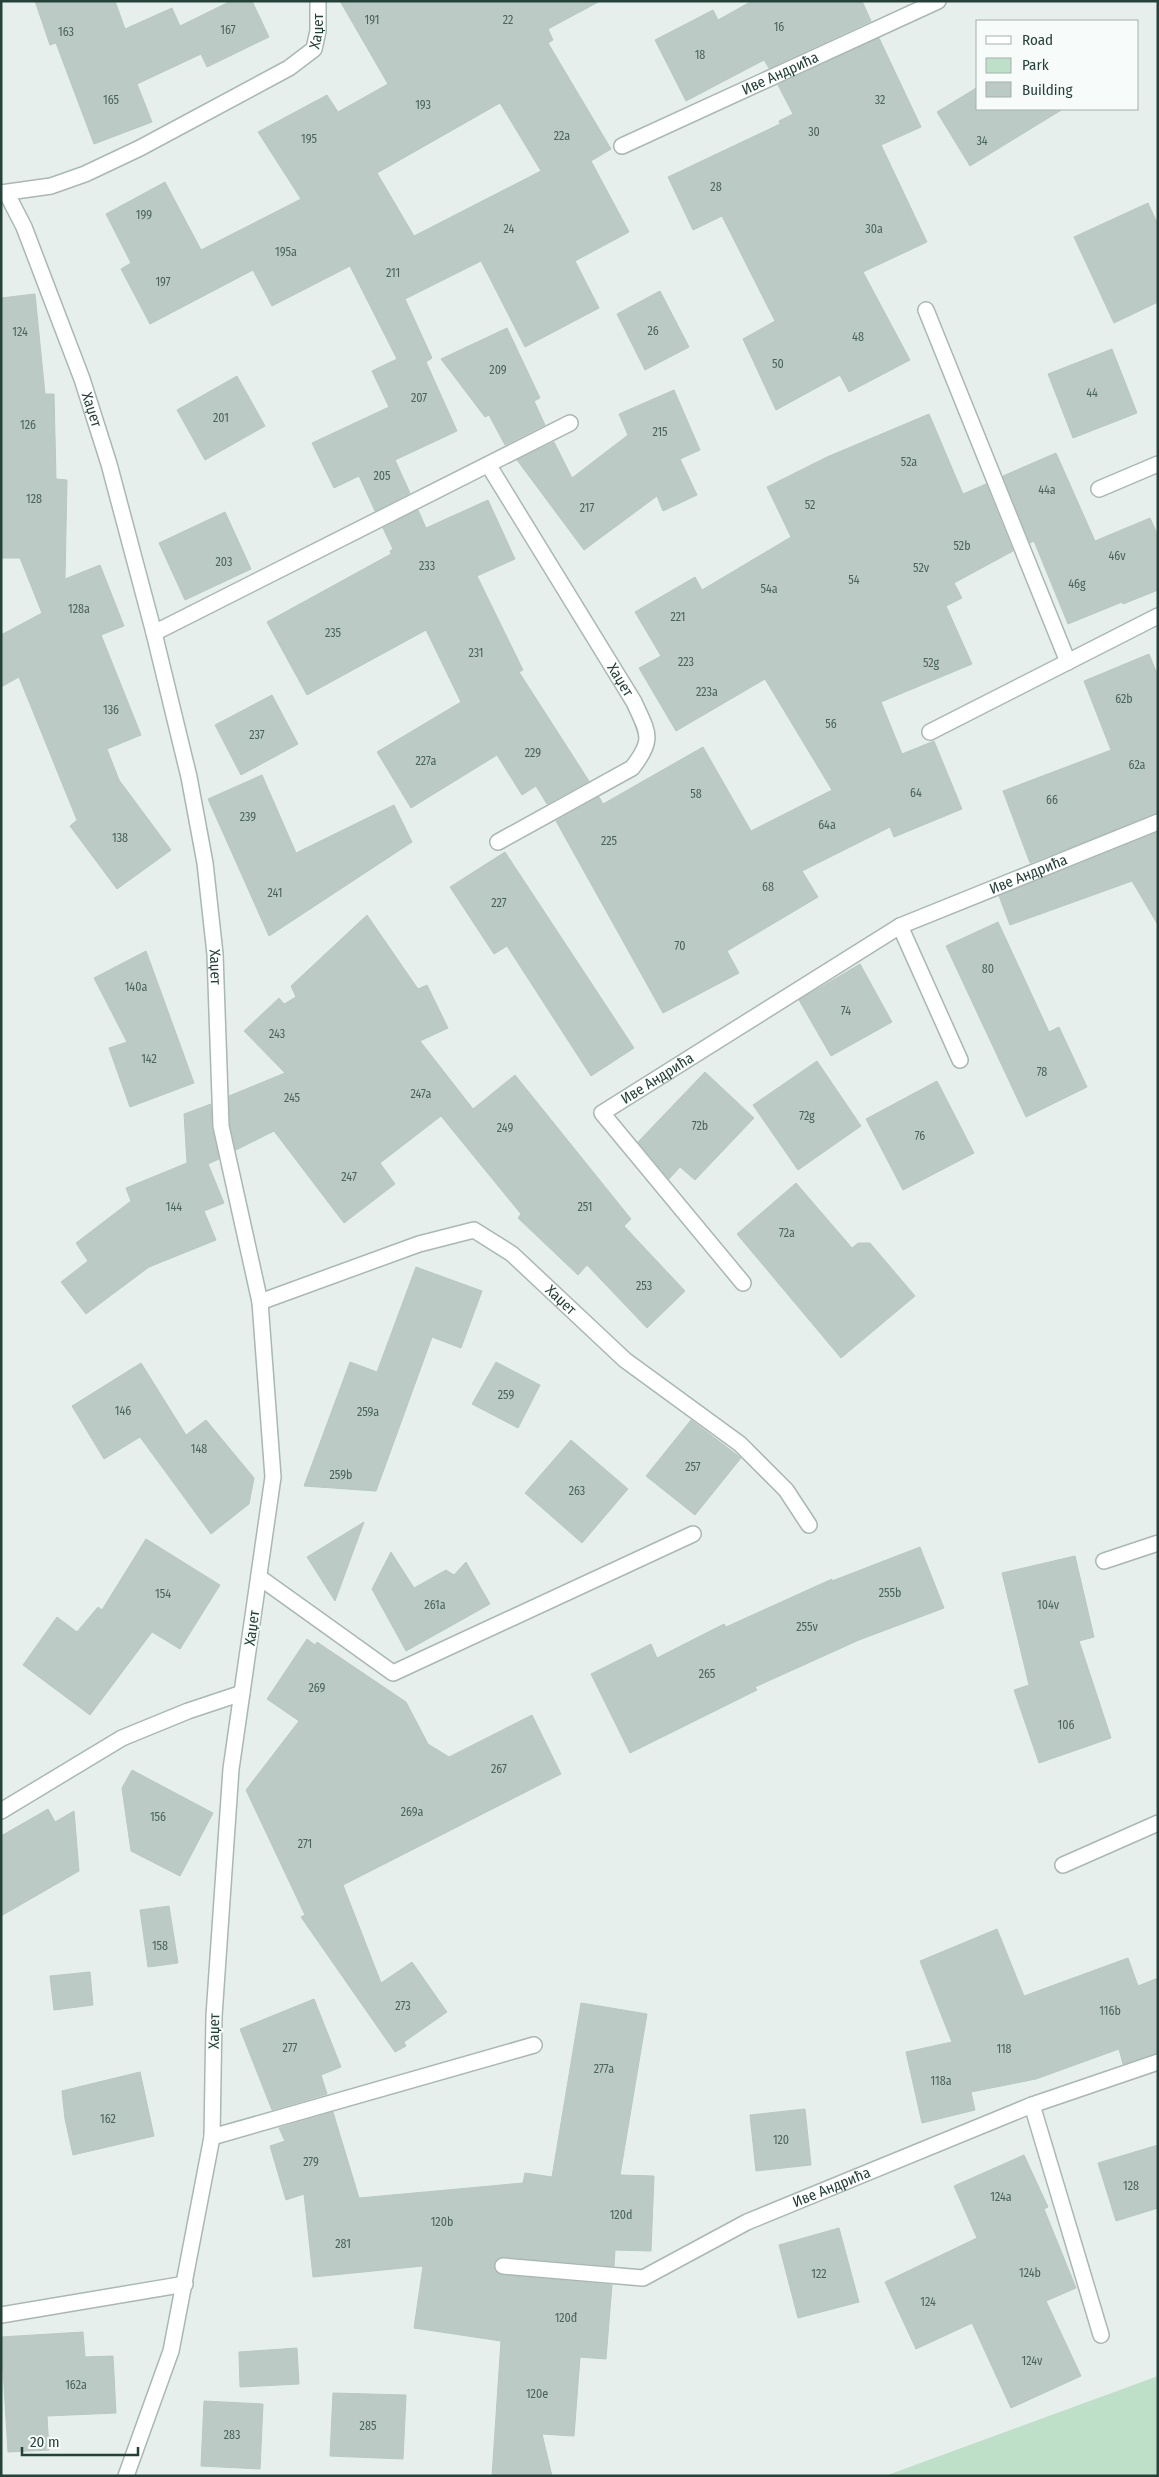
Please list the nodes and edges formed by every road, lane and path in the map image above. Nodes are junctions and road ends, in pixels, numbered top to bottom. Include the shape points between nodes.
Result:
1 (318, 1) edge
2 (938, 1) edge
3 (622, 146) dead end
4 (4, 194) edge
5 (926, 310) dead end
6 (570, 423) dead end
7 (1158, 464) edge
8 (488, 466) junction
9 (1099, 489) dead end
10 (1158, 616) edge
11 (154, 633) junction
12 (1068, 662) junction
13 (930, 732) dead end
14 (1158, 822) edge
15 (498, 842) dead end
16 (900, 926) junction
17 (960, 1060) dead end
18 (742, 1283) dead end
19 (260, 1302) junction
20 (809, 1525) dead end
21 (693, 1534) dead end
22 (1158, 1543) edge
23 (1104, 1561) dead end
24 (259, 1578) junction
25 (242, 1693) junction
26 (1, 1811) edge
27 (1158, 1823) edge
28 (1063, 1865) dead end
29 (534, 2044) dead end
30 (1158, 2062) edge
31 (1032, 2105) junction
32 (212, 2137) junction
33 (503, 2266) dead end
34 (185, 2284) junction
35 (1, 2316) edge
36 (1101, 2335) dead end
37 (126, 2476) edge

1 - 4 street, Хаџет via 314,49 289,68 140,148 84,174 51,186
2 - 3 street, Иве Андрића
4 - 11 street, Хаџет via 24,227 82,379 109,464
5 - 12 street
6 - 8 street
7 - 9 street
8 - 11 street
8 - 15 street, Хаџет via 634,702 647,730 646,751 632,768
10 - 12 street
11 - 19 street, Хаџет via 189,777 205,863 215,954 221,1126
12 - 13 street
14 - 16 street, Иве Андрића
16 - 17 street
16 - 18 street, Иве Андрића via 602,1113
19 - 20 street, Хаџет via 419,1244 474,1230 512,1254 625,1360 740,1444 786,1490
19 - 24 street, Хаџет via 273,1477
21 - 24 street via 393,1673
22 - 23 street
24 - 25 street, Хаџет
25 - 26 street via 122,1738
25 - 32 street, Хаџет via 231,1769 219,1928
27 - 28 street
29 - 32 street
30 - 31 street, Иве Андрића
31 - 33 street, Иве Андрића via 748,2222 643,2278
31 - 36 street
32 - 34 street, Хаџет
34 - 35 street
34 - 37 street, Хаџет via 171,2351

